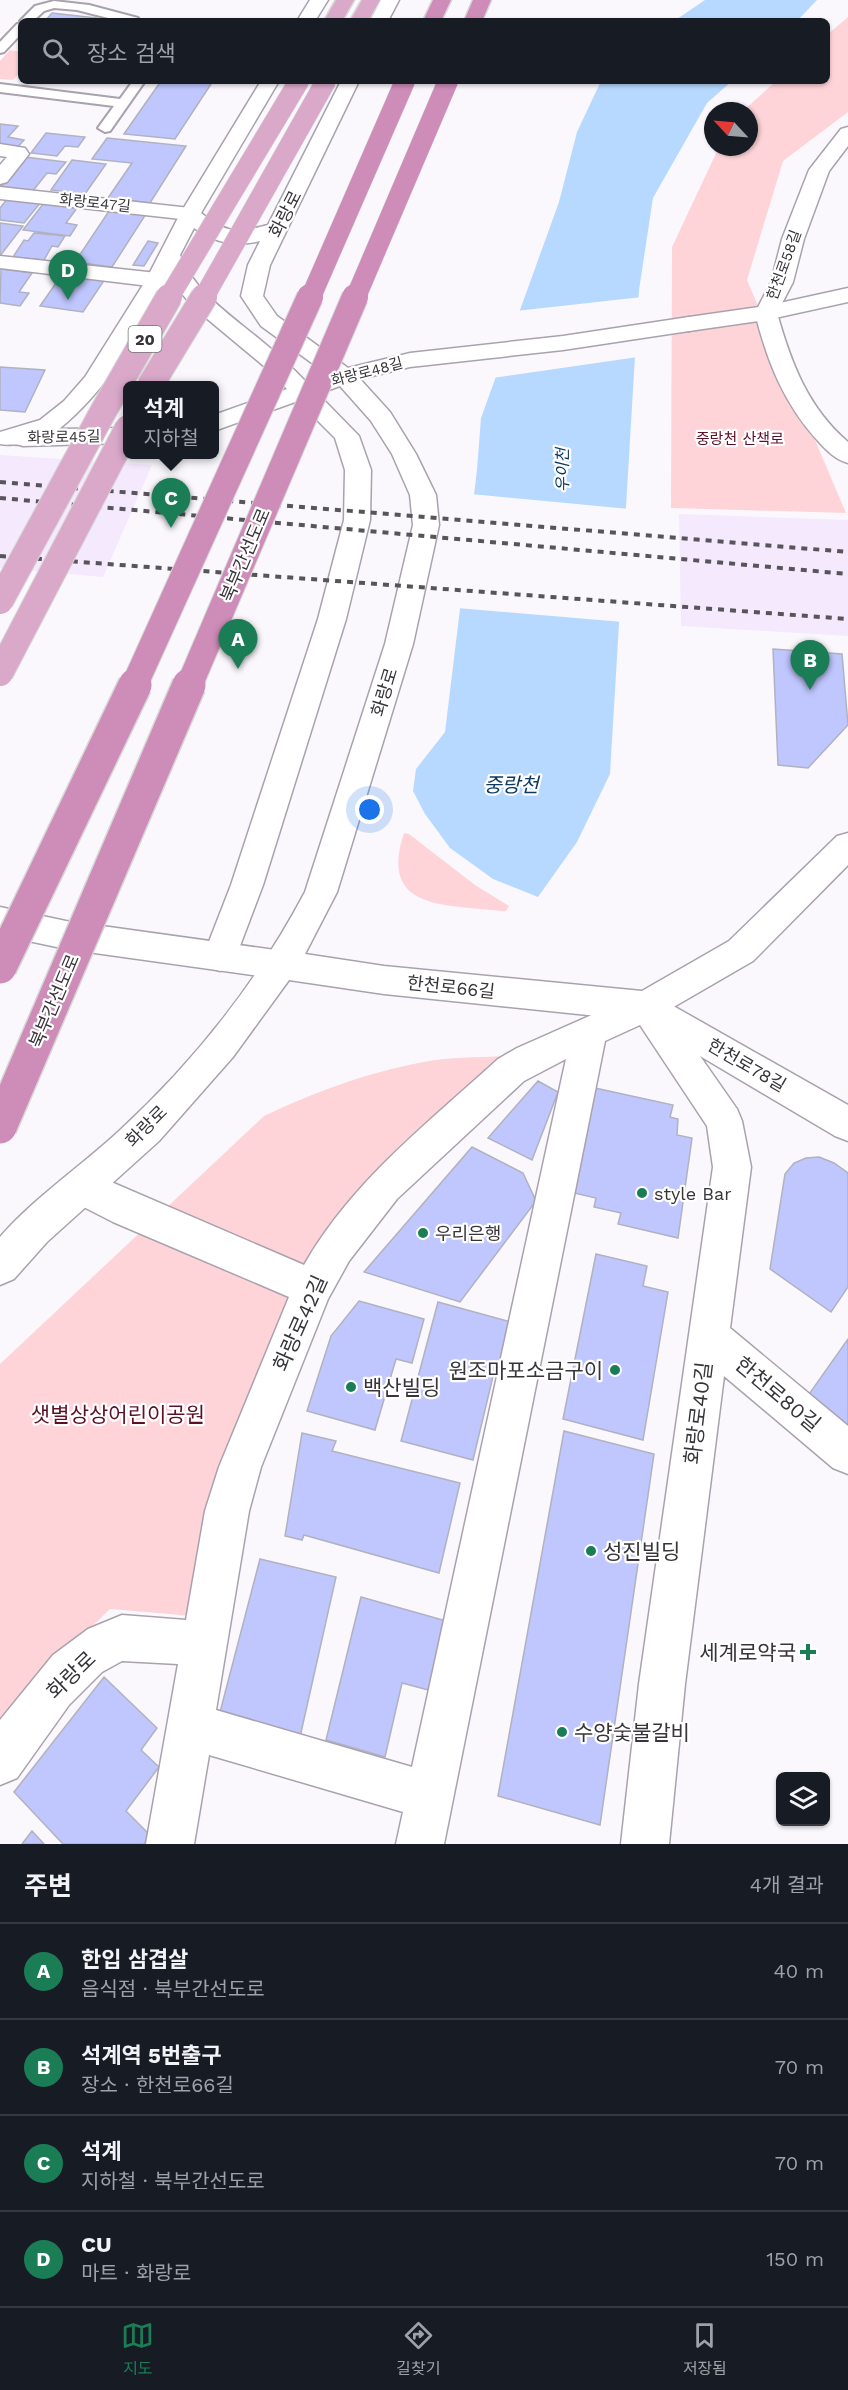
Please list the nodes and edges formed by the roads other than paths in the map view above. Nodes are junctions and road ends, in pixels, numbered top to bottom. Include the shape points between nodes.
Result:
1 (319, 0) edge
2 (345, 0) edge
3 (371, 0) edge
4 (390, 0) edge
5 (442, 0) edge
6 (482, 0) edge
7 (30, 18) edge
8 (122, 18) edge
9 (308, 18) edge
10 (335, 18) edge
11 (361, 18) edge
12 (381, 18) edge
13 (433, 18) edge
14 (474, 18) edge
15 (18, 30) edge
16 (0, 49) edge
17 (137, 84) edge
18 (268, 84) edge
19 (297, 84) edge
20 (324, 84) edge
21 (349, 84) edge
22 (404, 84) edge
23 (447, 84) edge
24 (0, 88) edge
25 (123, 103) junction
26 (105, 128) dead end
27 (848, 133) edge
28 (0, 150) edge
29 (0, 178) edge
30 (0, 193) edge
31 (190, 214) junction
32 (278, 228) junction
33 (169, 253) junction
34 (0, 262) edge
35 (157, 280) junction
36 (848, 295) edge
37 (766, 313) junction
38 (344, 376) junction
39 (153, 381) edge
40 (303, 390) junction
41 (219, 422) edge
42 (123, 435) edge
43 (3, 438) edge
44 (123, 438) edge
45 (848, 455) edge
46 (0, 601) edge
47 (0, 673) edge
48 (848, 845) edge
49 (0, 921) edge
50 (220, 957) junction
51 (282, 965) junction
52 (0, 967) edge
53 (646, 1006) junction
54 (589, 1033) junction
55 (848, 1124) edge
56 (0, 1127) edge
57 (81, 1187) junction
58 (0, 1266) edge
59 (313, 1288) junction
60 (708, 1336) junction
61 (848, 1453) edge
62 (205, 1645) junction
63 (191, 1726) junction
64 (0, 1761) edge
65 (431, 1796) junction
66 (170, 1844) edge
67 (420, 1844) edge
68 (645, 1844) edge

1 - 9 street
2 - 10 main road
3 - 11 main road
4 - 12 street
5 - 13 highway
6 - 14 highway
7 - 8 lane via 43,7 55,4
15 - 16 lane
17 - 25 lane
18 - 31 street
19 - 46 main road, 20, bridge via 104,410
20 - 39 main road, 화랑로 / 20, bridge
21 - 32 street, 화랑로
22 - 52 highway, bridge via 145,663
23 - 56 highway, 북부간선도로, bridge
24 - 25 lane
25 - 26 lane
27 - 37 street, 한천로58길 via 819,170 793,239 782,282
28 - 29 street via 19,154
30 - 31 street, 화랑로47길
31 - 32 street via 209,231 226,237 253,237
31 - 33 street
32 - 38 street, 화랑로 via 259,265 252,296 269,321
33 - 35 street
33 - 40 street via 176,272 201,302
34 - 35 street
35 - 43 street via 95,381 73,406 49,424
36 - 37 street
37 - 38 street, 화랑로48길 via 562,343 410,360
37 - 45 street, 한천로58길 via 787,382 820,431
38 - 40 street, 화랑로48길
38 - 51 street, 화랑로 via 381,417 405,454 423,495 426,525 399,644 321,892
40 - 41 street
40 - 50 street via 347,436 358,470 357,520 332,619
42 - 43 street, 화랑로45길
44 - 47 main road, bridge
48 - 53 street via 741,951
49 - 50 street, 한천로66길 via 66,935
50 - 51 street, 한천로66길
51 - 53 street, 한천로66길 via 394,981
51 - 57 street, 화랑로 via 228,1035 145,1129
53 - 54 street, 화랑로42길
53 - 55 street, 한천로78길
53 - 60 street, 화랑로40길 via 712,1101 724,1121 729,1144 732,1167
54 - 59 street, 화랑로42길 via 530,1059 494,1083 361,1213 335,1248
54 - 65 street
57 - 58 street, 화랑로
57 - 59 street
59 - 62 street, 화랑로42길 via 232,1489
60 - 61 street, 한천로80길
60 - 68 street, 화랑로40길
62 - 63 street, 화랑로42길
62 - 64 street, 화랑로 via 123,1637 108,1642 82,1659 59,1683
63 - 65 street
63 - 66 street, 화랑로42길
65 - 67 street

